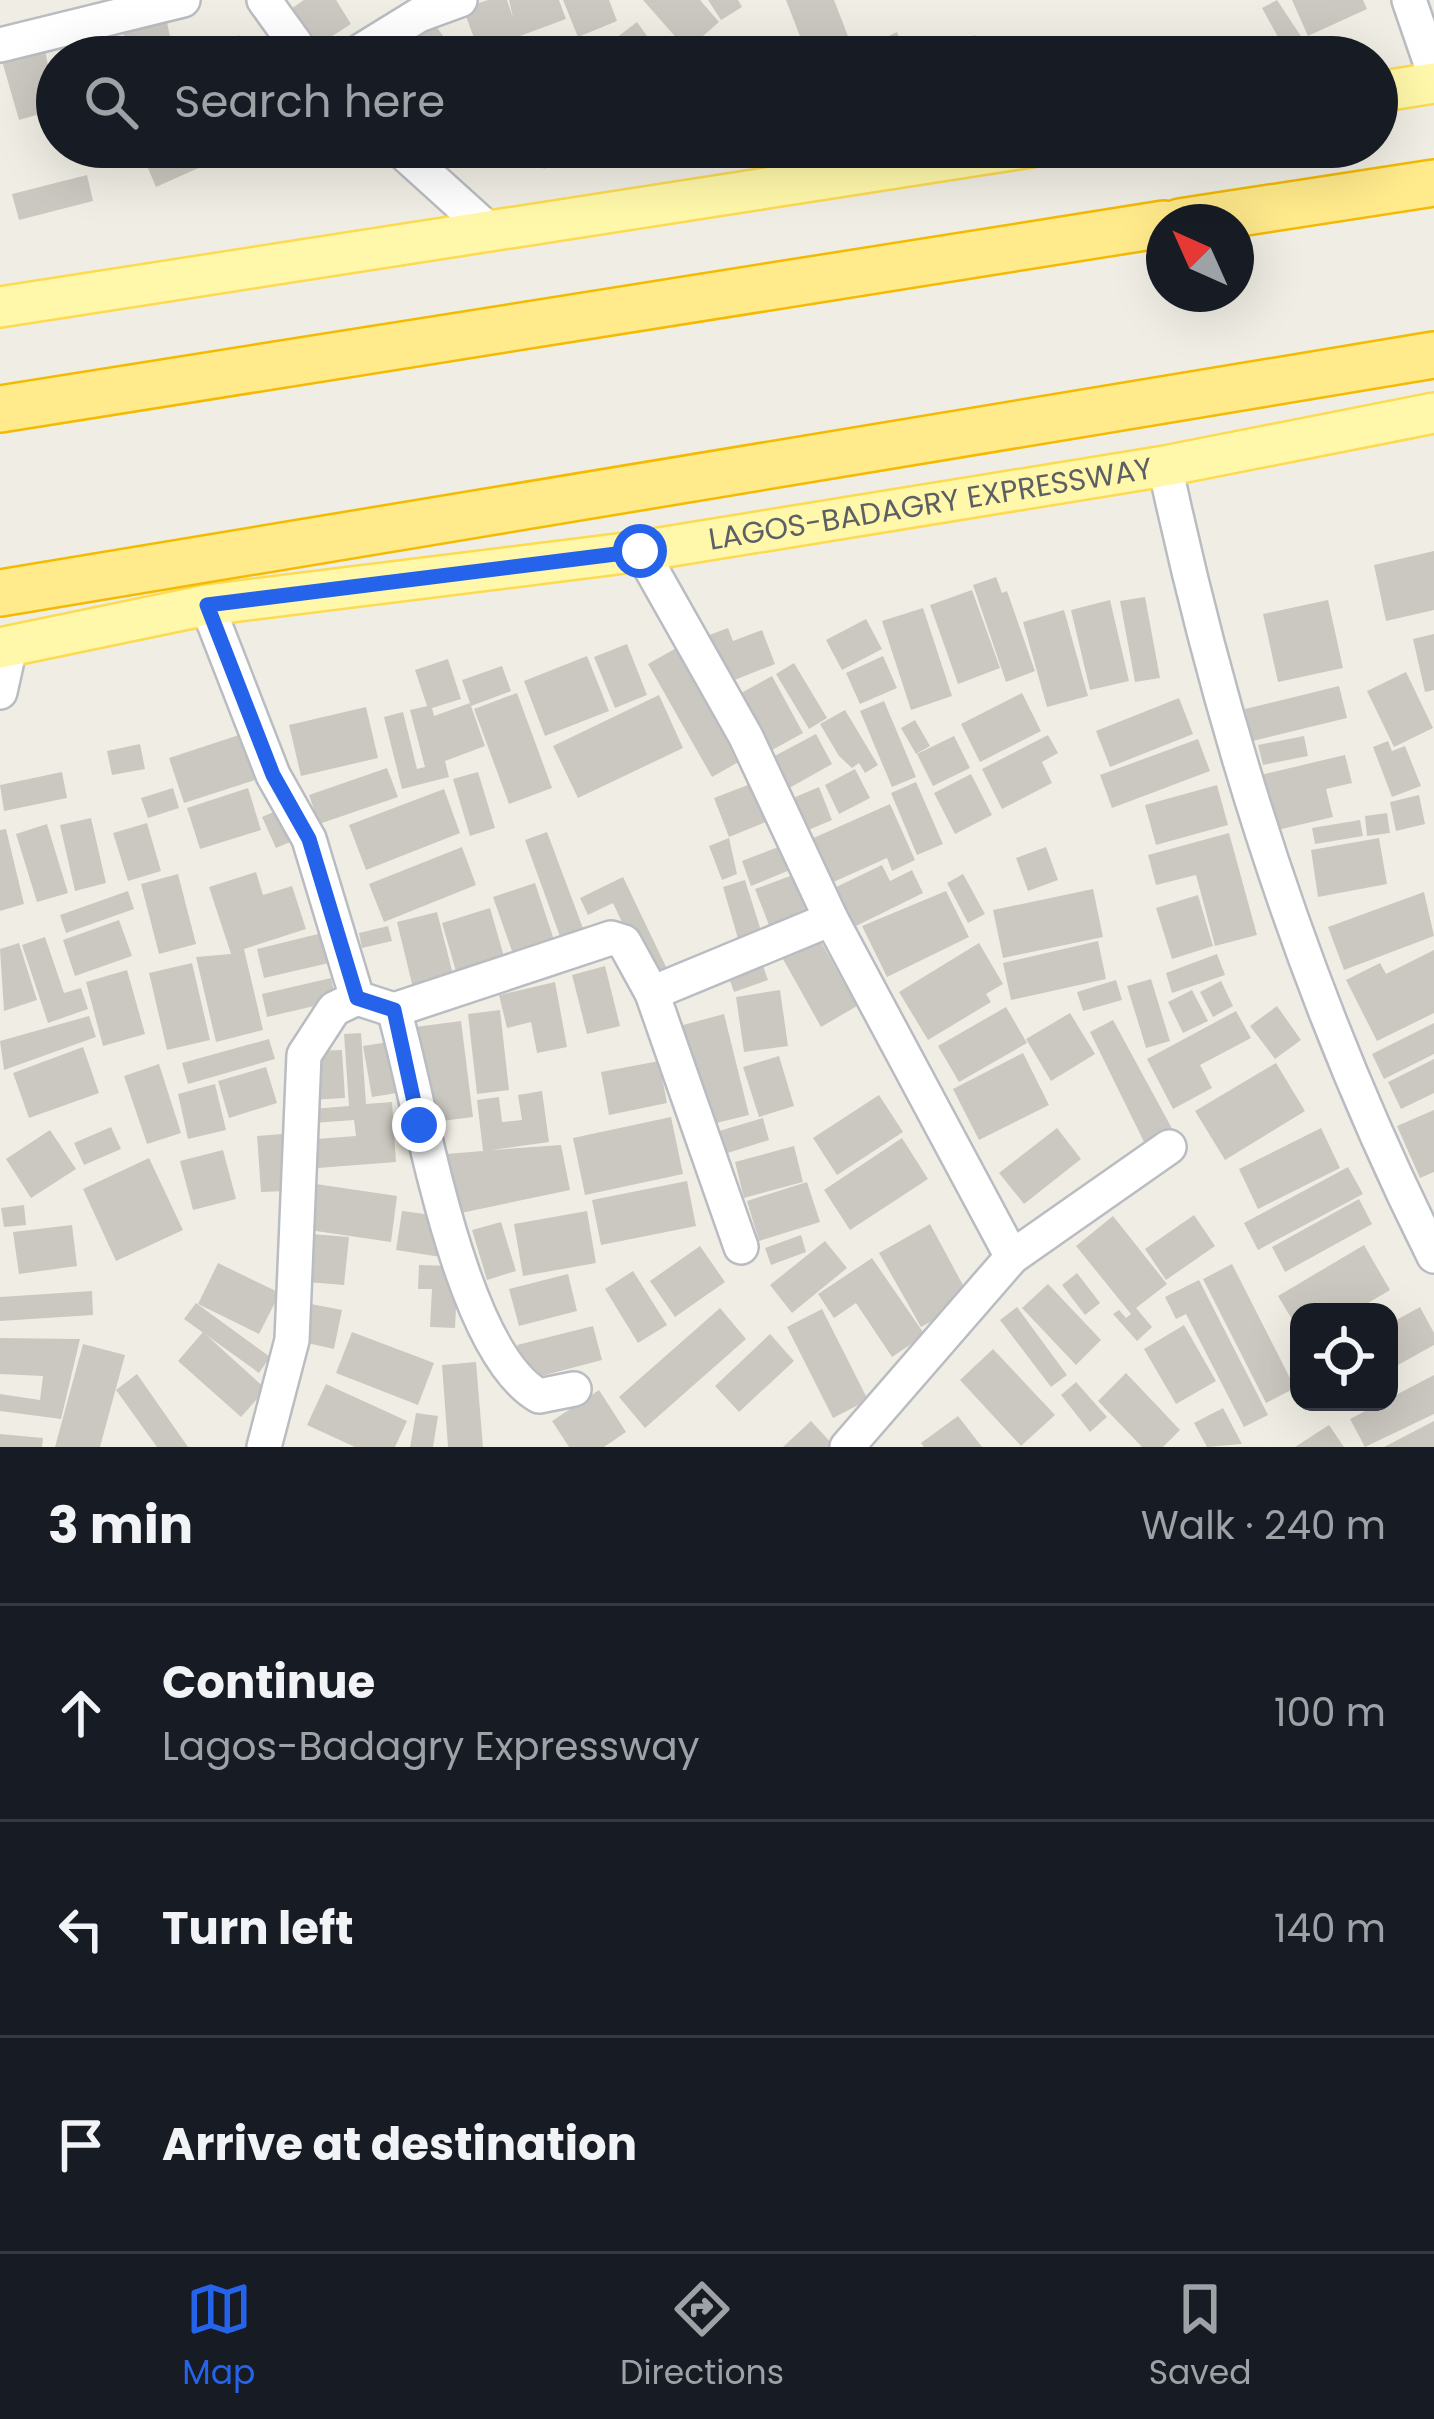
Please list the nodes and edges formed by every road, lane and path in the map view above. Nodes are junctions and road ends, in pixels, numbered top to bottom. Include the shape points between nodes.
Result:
1 (184, 0) edge
2 (264, 0) edge
3 (460, 0) edge
4 (1409, 0) edge
5 (36, 36) edge
6 (37, 36) edge
7 (290, 36) edge
8 (385, 36) edge
9 (0, 45) edge
10 (1434, 73) edge
11 (1434, 83) edge
12 (1398, 89) edge
13 (420, 168) edge
14 (899, 168) edge
15 (1434, 183) edge
16 (1254, 211) edge
17 (1146, 227) edge
18 (492, 233) junction
19 (0, 307) edge
20 (1434, 355) edge
21 (0, 409) edge
22 (1434, 413) edge
23 (1165, 466) junction
24 (640, 551) junction
25 (0, 593) edge
26 (207, 605) junction
27 (5, 647) edge
28 (0, 692) edge
29 (831, 919) junction
30 (652, 993) junction
31 (357, 998) junction
32 (394, 1010) junction
33 (1169, 1147) dead end
34 (741, 1247) dead end
35 (1434, 1256) edge
36 (1012, 1257) junction
37 (574, 1389) dead end
38 (264, 1447) edge
39 (847, 1447) edge

1 - 6 street
2 - 7 street
3 - 8 street
4 - 10 street
5 - 9 street
11 - 12 main road
13 - 18 street
14 - 18 main road
15 - 16 highway
17 - 21 highway
18 - 19 main road
20 - 25 highway, LAGOS-BADAGRY EXPRESSWAY
22 - 23 main road, LAGOS-BADAGRY EXPRESSWAY
23 - 24 main road, LAGOS-BADAGRY EXPRESSWAY
23 - 35 street via 1228,735 1331,1018
24 - 26 main road, LAGOS-BADAGRY EXPRESSWAY
24 - 29 street via 746,737
26 - 27 main road, LAGOS-BADAGRY EXPRESSWAY
26 - 31 street via 273,775 309,839
27 - 28 street
29 - 30 street
29 - 36 street
30 - 32 street via 624,942 610,938
30 - 34 street
31 - 32 street
31 - 38 street via 334,1009 304,1055 292,1340
32 - 37 street via 419,1125 479,1320 519,1384 539,1396
33 - 36 street
36 - 39 street

